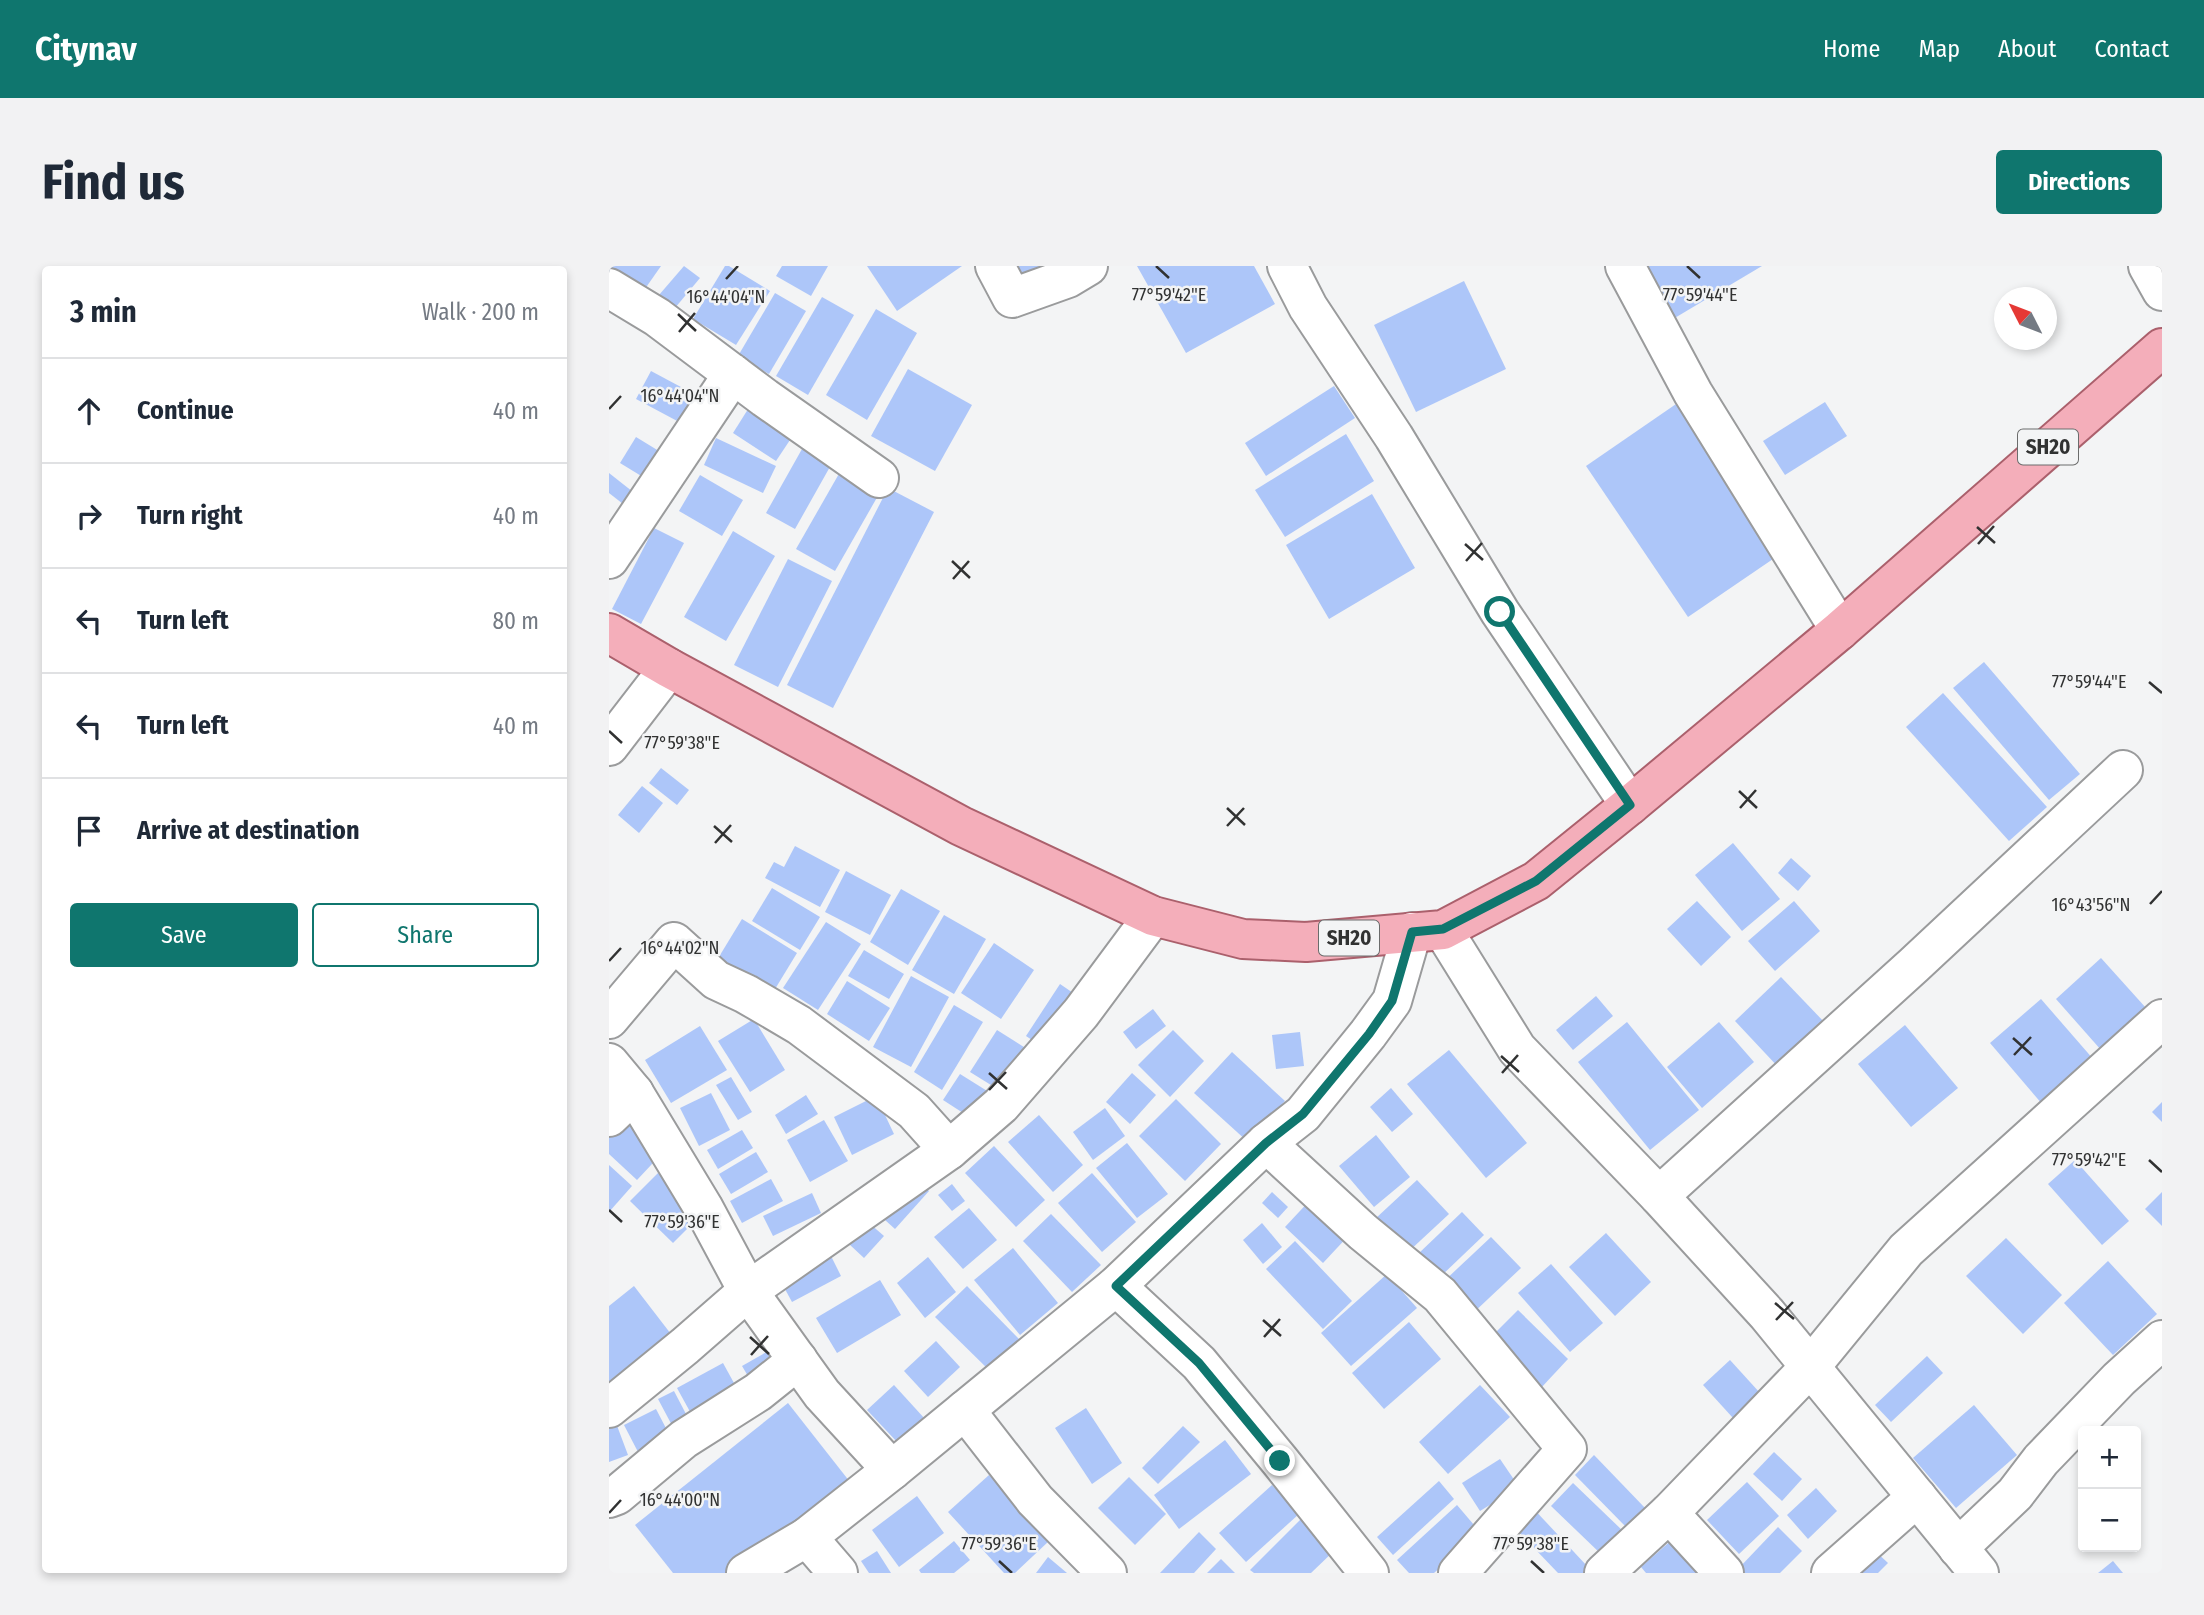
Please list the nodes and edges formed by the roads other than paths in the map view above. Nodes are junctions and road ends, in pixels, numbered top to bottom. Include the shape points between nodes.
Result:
1 (995, 266) edge
2 (1089, 266) edge
3 (1287, 266) edge
4 (1625, 266) edge
5 (2148, 266) edge
6 (609, 288) edge
7 (2162, 291) edge
8 (2162, 348) edge
9 (733, 374) junction
10 (879, 478) dead end
11 (609, 559) edge
12 (1840, 630) junction
13 (609, 633) edge
14 (669, 668) junction
15 (609, 746) edge
16 (2123, 770) dead end
17 (1630, 805) junction
18 (1153, 916) junction
19 (1427, 931) junction
20 (609, 1018) edge
21 (2162, 1019) edge
22 (609, 1063) edge
23 (622, 1105) edge
24 (1266, 1143) junction
25 (949, 1150) junction
26 (1659, 1196) junction
27 (1116, 1286) junction
28 (748, 1291) junction
29 (2162, 1340) edge
30 (798, 1360) junction
31 (1811, 1366) junction
32 (609, 1408) edge
33 (965, 1410) junction
34 (892, 1469) junction
35 (1917, 1497) junction
36 (609, 1499) edge
37 (1669, 1513) junction
38 (807, 1536) junction
39 (1969, 1560) edge
40 (746, 1573) edge
41 (838, 1573) edge
42 (1107, 1573) edge
43 (1369, 1573) edge
44 (1458, 1573) edge
45 (1604, 1573) edge
46 (1724, 1573) edge
47 (1831, 1573) edge

1 - 2 street via 1011,298
3 - 17 street via 1308,307 1394,437 1500,612
4 - 12 street via 1693,393
5 - 7 street
6 - 9 street via 657,317
8 - 12 main road, SH20
9 - 10 street
9 - 11 street
12 - 17 main road, SH20
13 - 14 main road, SH20
14 - 15 street
14 - 18 main road, SH20 via 961,826
16 - 26 street
17 - 19 main road, SH20 via 1536,881
18 - 19 main road, SH20 via 1243,939 1306,942
18 - 25 street via 1055,1044 1001,1105
19 - 24 street via 1392,1001 1369,1034 1303,1114
19 - 26 street via 1517,1049
20 - 25 street via 674,942 716,980 799,1025 914,1111
21 - 31 street via 1906,1250
22 - 23 street
23 - 28 street via 703,1207
24 - 27 street
24 - 44 street via 1440,1295 1567,1448
25 - 28 street
26 - 31 street
27 - 33 street
27 - 43 street via 1199,1363
28 - 30 street
28 - 32 street
29 - 39 street via 2041,1460
30 - 34 street via 822,1394
30 - 36 street via 758,1392 684,1439
31 - 35 street
31 - 37 street
33 - 34 street
33 - 42 street via 1035,1500
34 - 38 street
35 - 39 street
35 - 47 street
37 - 45 street
37 - 46 street
38 - 40 street
38 - 41 street

